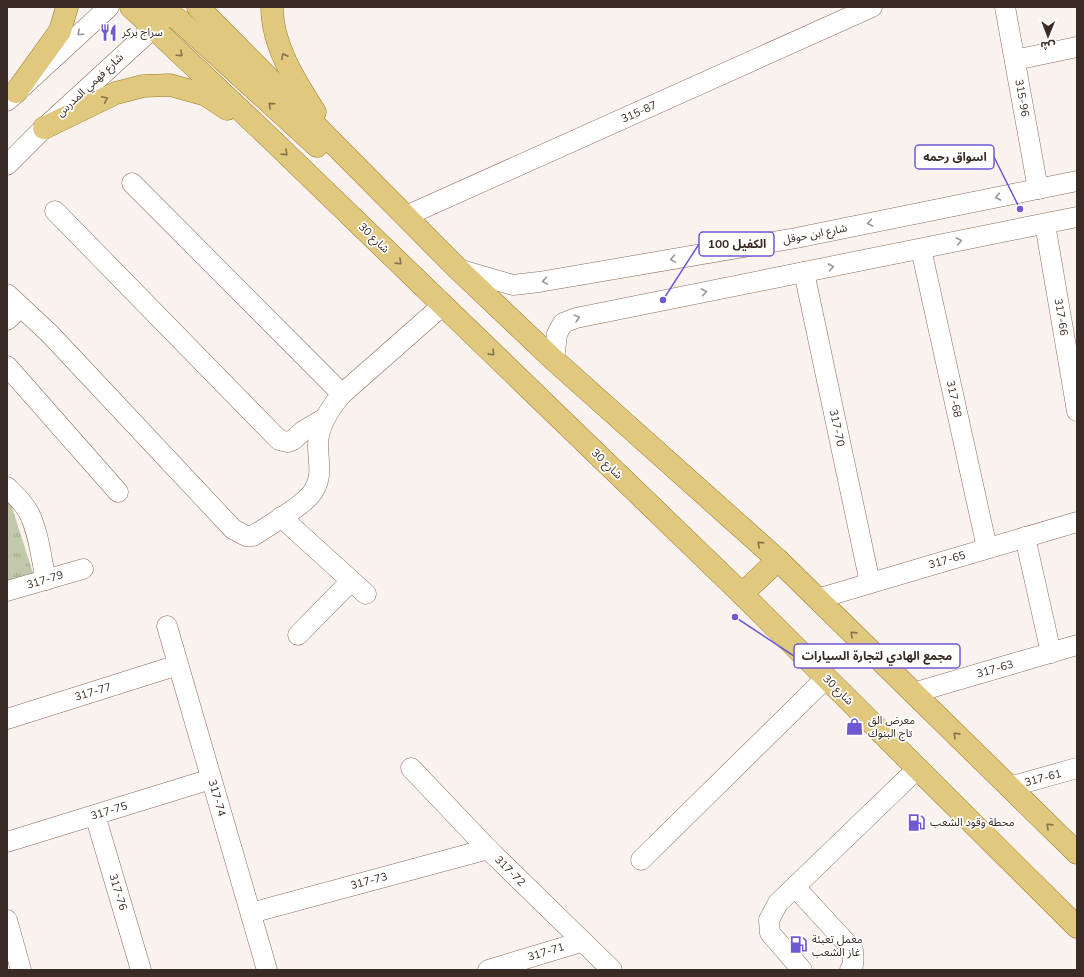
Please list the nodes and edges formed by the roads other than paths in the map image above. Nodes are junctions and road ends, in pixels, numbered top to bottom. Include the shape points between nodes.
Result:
1 (67, 7) edge
2 (109, 7) edge
3 (131, 7) edge
4 (198, 7) edge
5 (272, 7) edge
6 (872, 7) edge
7 (1005, 7) edge
8 (164, 14) edge
9 (1077, 47) edge
10 (1015, 60) junction
11 (11, 97) edge
12 (44, 128) junction
13 (270, 138) junction
14 (340, 149) junction
15 (7, 165) edge
16 (1077, 181) edge
17 (132, 183) dead end
18 (379, 189) junction
19 (1038, 189) junction
20 (55, 211) dead end
21 (406, 216) junction
22 (1077, 217) edge
23 (1045, 224) junction
24 (922, 249) junction
25 (458, 269) junction
26 (804, 272) junction
27 (443, 305) junction
28 (12, 307) edge
29 (554, 360) junction
30 (1073, 361) edge
31 (7, 366) edge
32 (342, 394) junction
33 (1077, 411) edge
34 (325, 418) junction
35 (7, 487) edge
36 (118, 492) dead end
37 (281, 517) junction
38 (1077, 522) edge
39 (1025, 537) junction
40 (986, 548) junction
41 (778, 560) junction
42 (83, 569) dead end
43 (46, 580) junction
44 (351, 580) junction
45 (870, 583) junction
46 (7, 591) edge
47 (366, 594) dead end
48 (742, 594) junction
49 (817, 599) junction
50 (167, 626) dead end
51 (298, 635) dead end
52 (1077, 645) edge
53 (1051, 653) junction
54 (178, 665) junction
55 (826, 678) junction
56 (913, 693) junction
57 (7, 719) edge
58 (412, 768) dead end
59 (1077, 768) edge
60 (917, 769) junction
61 (211, 779) junction
62 (1009, 787) junction
63 (95, 815) junction
64 (7, 842) edge
65 (488, 849) junction
66 (1077, 853) edge
67 (642, 860) dead end
68 (795, 887) junction
69 (251, 913) junction
70 (7, 920) edge
71 (1077, 927) edge
72 (581, 942) junction
73 (20, 970) edge
74 (141, 970) edge
75 (267, 970) edge
76 (488, 970) edge
77 (612, 970) edge
78 (802, 970) edge
79 (850, 970) edge

1 - 11 main road via 60,31
2 -> 11 street
3 - 8 main road, شارع 30
4 - 14 main road
14 -> 5 main road via 301,90 278,44
6 - 21 street, 315-87
7 - 10 street, 315-96
8 - 12 street, شارع فهمي المدرس
8 -> 13 main road, شارع 30
18 -> 8 main road via 318,147 180,21
9 - 10 street
10 - 19 street, 315-96
12 -> 13 main road via 116,94 143,86 170,85 206,95
12 - 15 street, شارع فهمي المدرس
13 -> 27 main road, شارع 30
14 - 18 main road
16 - 19 street, شارع ابن حوقل
17 - 32 street
18 - 21 main road
19 -> 25 street, شارع ابن حوقل via 796,238 539,282 513,285
20 - 34 street via 279,440 294,440 303,431
21 - 25 main road
22 - 23 street
24 -> 23 street
23 - 30 street, 317-66
26 -> 24 street
24 - 40 street, 317-68
25 - 29 main road
29 -> 26 street via 557,334 563,323 576,318
26 - 45 street, 317-70
27 - 32 street
27 -> 48 main road, شارع 30
28 - 37 street via 49,333 233,528 246,536 253,536
41 -> 29 main road
30 - 33 street, 317-66
31 - 36 street
32 - 34 street
34 - 37 street via 318,445 318,483 308,499
35 - 43 street via 29,514
37 - 44 street
38 - 39 street, 317-65
39 - 40 street, 317-65
39 - 53 street
40 - 45 street, 317-65
41 - 48 main road
41 - 49 main road
42 - 43 street, 317-79
43 - 46 street, 317-79
44 - 47 street
44 - 51 street
45 - 49 street, 317-65
48 - 55 main road, شارع 30
56 -> 49 main road
50 - 54 street, 317-74
52 - 53 street, 317-63
53 - 56 street, 317-63
54 - 57 street, 317-77
54 - 61 street, 317-74
55 - 60 main road, شارع 30
55 - 67 street
62 -> 56 main road
58 - 65 street, 317-72
59 - 62 street, 317-61
60 - 68 street
60 - 71 main road, شارع 30
61 - 63 street, 317-75
61 - 69 street, 317-74
66 -> 62 main road
63 - 64 street, 317-75
63 - 74 street, 317-76
65 - 69 street, 317-73
65 - 72 street, 317-72
68 - 78 street via 778,903 769,920 770,933
68 - 79 street via 853,950 853,965
69 - 75 street, 317-74
70 - 73 street
72 - 76 street, 317-71
72 - 77 street, 317-72

